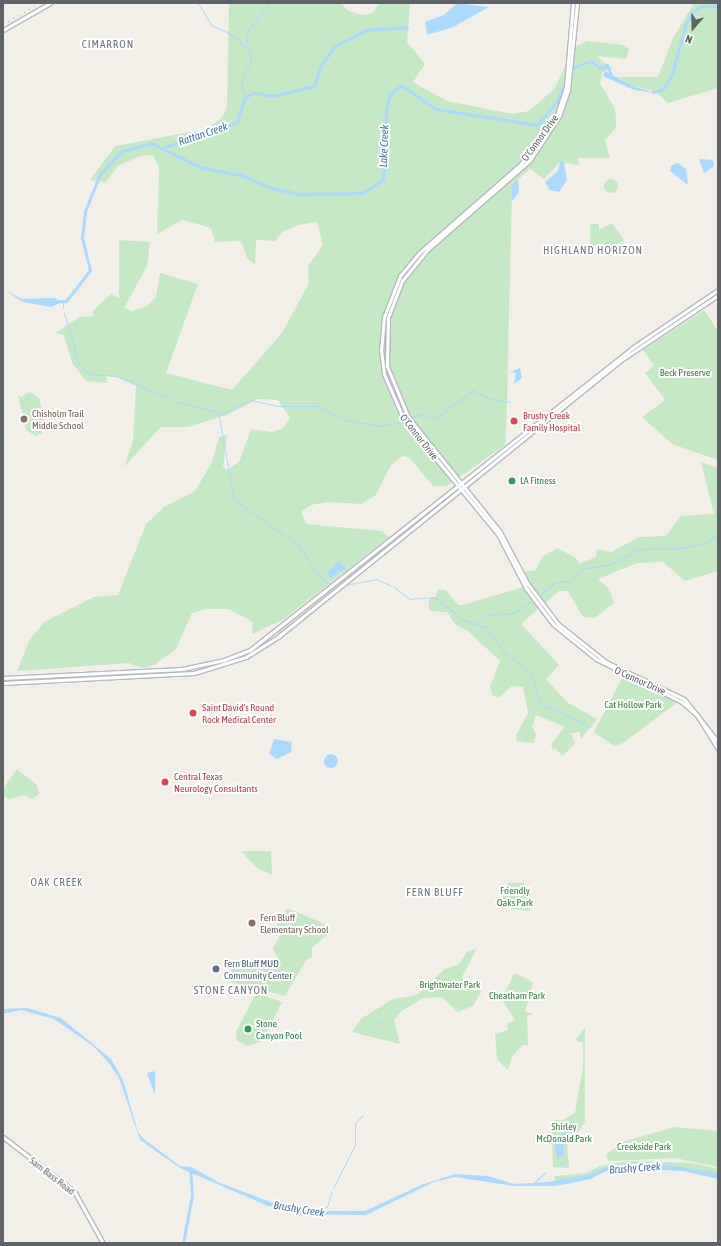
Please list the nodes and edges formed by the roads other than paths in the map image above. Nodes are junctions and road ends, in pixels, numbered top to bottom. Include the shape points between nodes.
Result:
1 (50, 3) edge
2 (573, 3) edge
3 (576, 3) edge
4 (3, 30) edge
5 (568, 62) junction
6 (718, 290) edge
7 (718, 295) edge
8 (697, 304) junction
9 (667, 324) junction
10 (671, 327) junction
11 (638, 349) junction
12 (535, 426) junction
13 (523, 435) junction
14 (528, 437) junction
15 (521, 442) junction
16 (458, 482) junction
17 (461, 487) junction
18 (484, 514) junction
19 (357, 566) junction
20 (349, 573) junction
21 (333, 591) junction
22 (317, 605) junction
23 (152, 671) junction
24 (129, 672) junction
25 (84, 675) junction
26 (152, 676) junction
27 (3, 678) edge
28 (14, 678) junction
29 (95, 679) junction
30 (51, 680) junction
31 (14, 682) junction
32 (3, 683) edge
33 (718, 742) edge
34 (718, 749) edge
35 (3, 1138) edge
36 (103, 1243) edge

1 - 4 main road
2 - 5 main road, O'Connor Drive
3 - 5 main road, O'Connor Drive
5 - 16 main road, O'Connor Drive via 563,100 549,131 521,170 414,264 397,291 388,318 387,366 398,402
6 - 8 main road
7 - 10 main road
8 - 9 main road
8 - 10 main road
9 - 11 main road
9 - 12 main road
10 - 11 main road
11 - 14 main road
12 - 13 main road
12 - 14 main road
13 - 15 main road
13 - 16 main road
14 - 15 main road
15 - 17 main road
16 - 17 main road, O'Connor Drive
16 - 19 main road
17 - 18 main road, O'Connor Drive
17 - 18 main road, O'Connor Drive via 474,506
17 - 21 main road
18 - 33 main road, O'Connor Drive via 500,531 527,583 558,624 606,662 684,699
18 - 34 main road, O'Connor Drive via 504,544 530,595 562,633 603,664 682,702 697,715
19 - 20 main road
19 - 21 main road
20 - 22 main road
20 - 23 main road via 274,634 244,653 204,666
21 - 22 main road
22 - 26 main road via 246,658 201,672
23 - 24 main road
23 - 26 main road
24 - 25 main road
24 - 29 main road
25 - 28 main road
25 - 30 main road
26 - 29 main road
27 - 28 main road
28 - 31 main road
29 - 30 main road
30 - 31 main road
31 - 32 main road
35 - 36 main road, Sam Bass Road via 74,1191

